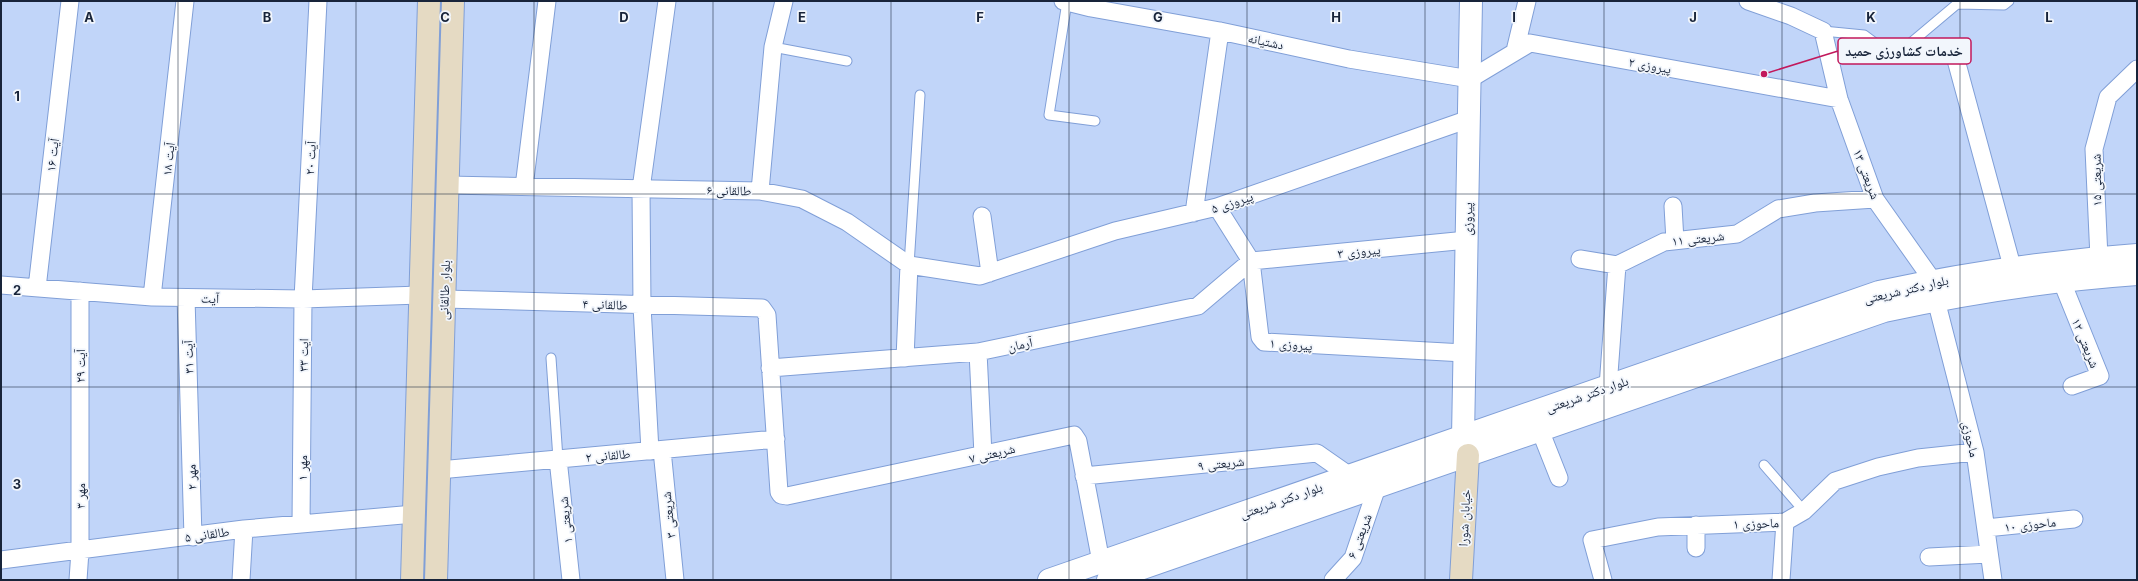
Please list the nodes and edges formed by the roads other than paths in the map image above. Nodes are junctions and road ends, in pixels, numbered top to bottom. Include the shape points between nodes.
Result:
1 (70, 1) edge
2 (185, 1) edge
3 (318, 1) edge
4 (428, 1) edge
5 (453, 1) edge
6 (547, 1) edge
7 (667, 1) edge
8 (784, 1) edge
9 (1471, 1) edge
10 (1527, 1) edge
11 (1748, 1) edge
12 (2009, 1) edge
13 (1065, 2) edge
14 (1090, 5) edge
15 (1791, 8) edge
16 (1220, 31) junction
17 (1823, 31) junction
18 (772, 47) junction
19 (1515, 51) junction
20 (1956, 60) dead end
21 (846, 61) dead end
22 (2137, 69) edge
23 (1470, 79) junction
24 (920, 95) dead end
25 (1839, 99) junction
26 (1469, 119) junction
27 (1095, 121) dead end
28 (447, 185) junction
29 (524, 187) junction
30 (641, 189) junction
31 (760, 191) junction
32 (1875, 199) junction
33 (1673, 206) dead end
34 (1217, 207) junction
35 (1194, 213) junction
36 (982, 216) dead end
37 (1467, 240) junction
38 (1675, 241) junction
39 (2137, 255) edge
40 (2099, 258) junction
41 (1580, 259) dead end
42 (1250, 261) junction
43 (909, 265) junction
44 (1617, 265) junction
45 (2013, 270) junction
46 (990, 273) junction
47 (2137, 274) edge
48 (2062, 282) junction
49 (1, 285) edge
50 (37, 288) junction
51 (1934, 290) junction
52 (80, 291) junction
53 (420, 295) junction
54 (152, 297) junction
55 (186, 298) junction
56 (303, 299) junction
57 (444, 299) junction
58 (642, 306) junction
59 (978, 352) junction
60 (1464, 353) junction
61 (551, 358) dead end
62 (905, 358) junction
63 (770, 368) junction
64 (1608, 386) junction
65 (2072, 386) dead end
66 (302, 412) joint
67 (190, 417) joint
68 (1540, 430) junction
69 (776, 439) junction
70 (80, 441) joint
71 (656, 450) junction
72 (1461, 451) junction
73 (1975, 452) junction
74 (983, 455) junction
75 (558, 459) junction
76 (1764, 465) dead end
77 (439, 470) junction
78 (1084, 476) junction
79 (1350, 476) junction
80 (1559, 478) dead end
81 (1377, 487) junction
82 (1294, 506) junction
83 (1804, 511) junction
84 (414, 514) junction
85 (2074, 519) dead end
86 (1785, 522) junction
87 (301, 524) junction
88 (1696, 525) junction
89 (1986, 528) junction
90 (244, 529) junction
91 (193, 536) junction
92 (1696, 548) dead end
93 (80, 551) junction
94 (1989, 554) junction
95 (1929, 557) dead end
96 (1, 560) edge
97 (1104, 571) edge
98 (78, 580) edge
99 (241, 580) edge
100 (412, 580) edge
101 (436, 580) edge
102 (571, 580) edge
103 (675, 580) edge
104 (1049, 580) edge
105 (1333, 580) edge
106 (1448, 580) edge
107 (1461, 580) edge
108 (1603, 580) edge
109 (1781, 580) edge
110 (1993, 580) edge

1 - 50 street, آیت ۱۶
2 - 54 street, آیت ۱۸
3 - 56 street, آیت ۲۰
4 - 53 main road, بلوار طالقانی
5 - 28 main road, بلوار طالقانی
6 - 29 street
7 - 30 street, شریعتی ۳
8 - 18 street
9 - 23 street, پیروزی
10 - 19 street
11 - 15 street
12 - 17 lane via 2004,5 1957,4 1894,57 1864,35
13 - 14 street, دشتیانه
13 - 27 lane via 1049,115
14 - 16 street, دشتیانه
15 - 17 street
16 - 23 street, دشتیانه via 1349,59
16 - 35 street
17 - 25 street, شریعتی ۱۳
18 - 21 lane
18 - 31 street
19 - 23 street, پیروزی ۲
19 - 25 street, پیروزی ۲ via 1530,43
20 - 45 street
22 - 40 street, شریعتی ۱۵ via 2108,97 2094,149
23 - 26 street, پیروزی
24 - 43 lane
25 - 32 street, شریعتی ۱۳
26 - 34 street, پیروزی ۵
26 - 37 street, پیروزی
28 - 29 street, طالقانی ۶
28 - 57 main road, بلوار طالقانی
29 - 30 street, طالقانی ۶
30 - 31 street, طالقانی ۶
30 - 58 street, شریعتی ۳
31 - 43 street, طالقانی ۶ via 802,199 846,222
32 - 38 street, شریعتی ۱۱ via 1816,203 1778,209 1737,234
32 - 51 street, شریعتی ۱۳
33 - 38 street
34 - 35 street, پیروزی ۵
34 - 42 street, پیروزی ۱
35 - 46 street, پیروزی ۵ via 1115,231
36 - 46 street
37 - 42 street, پیروزی ۳
37 - 60 street, پیروزی
38 - 44 street, شریعتی ۱۱ via 1664,242
39 - 40 street, بلوار دکتر شریعتی
40 - 45 street, بلوار دکتر شریعتی
41 - 44 street
42 - 59 street, آرمان via 1198,306
42 - 60 street, پیروزی ۱ via 1260,338 1264,342
43 - 46 street, طالقانی ۶ via 980,276
43 - 62 street
44 - 64 street
45 - 51 street, بلوار دکتر شریعتی
47 - 48 street, بلوار دکتر شریعتی
48 - 51 street, بلوار دکتر شریعتی
48 - 65 street, شریعتی ۱۲ via 2100,376
49 - 50 street, آیت
50 - 52 street, آیت
51 - 64 street, بلوار دکتر شریعتی via 1879,292
51 - 68 street, بلوار دکتر شریعتی via 1884,311
51 - 73 street, ماحوزی
52 - 54 street, آیت
52 - 70 street, آیت ۲۹
53 - 56 street, آیت
53 - 84 main road, بلوار طالقانی
54 - 55 street, آیت
55 - 56 street, آیت
55 - 67 street, آیت ۳۱
56 - 66 street, ایت ۳۳
57 - 58 street, طالقانی ۴
57 - 77 main road, بلوار طالقانی
58 - 63 street, طالقانی ۴ via 762,308 765,310
58 - 71 street, شریعتی ۳
59 - 62 street, آرمان
59 - 74 street
60 - 72 street, پیروزی
61 - 75 lane
62 - 63 street, آرمان
63 - 69 street
64 - 72 street, بلوار دکتر شریعتی
66 - 87 street, مهر ۱
67 - 91 street, مهر ۲
68 - 72 street, بلوار دکتر شریعتی
68 - 80 street
69 - 71 street, طالقانی ۲
69 - 74 street, شریعتی ۷ via 779,492 787,496
70 - 93 street, مهر ۳
71 - 75 street, طالقانی ۲
71 - 103 street, شریعتی ۳
72 - 79 street, بلوار دکتر شریعتی
72 - 81 street, بلوار دکتر شریعتی
72 - 106 main road, خیابان شورا
72 - 107 main road, خیابان شورا
73 - 83 street, ماحوزی ۱ via 1918,458 1835,480
73 - 89 street, ماحوزی
74 - 78 street, شریعتی ۷ via 1074,435 1078,441
75 - 77 street, طالقانی ۲
75 - 102 street, شریعتی ۱
76 - 83 lane
77 - 101 main road, بلوار طالقانی
78 - 79 street, شریعتی ۹ via 1317,453
78 - 97 street, شریعتی ۷
79 - 82 street, بلوار دکتر شریعتی
81 - 82 street, بلوار دکتر شریعتی
81 - 105 street, شریعتی ۶ via 1353,558
82 - 97 street, بلوار دکتر شریعتی
83 - 86 street, ماحوزی ۱
84 - 87 street, طالقانی ۵
84 - 100 main road, بلوار طالقانی
85 - 89 street, ماحوزی ۱۰
86 - 88 street, ماحوزی ۱
86 - 109 street
87 - 90 street, طالقانی ۵
88 - 92 street
88 - 108 street, ماحوزی ۱ via 1658,527 1592,540
89 - 94 street, ماحوزی
90 - 91 street, طالقانی ۵
90 - 99 street
91 - 93 street, طالقانی ۵
93 - 96 street, طالقانی ۵
93 - 98 street, مهر ۳
94 - 95 street
94 - 110 street, ماحوزی
97 - 104 street, بلوار دکتر شریعتی

